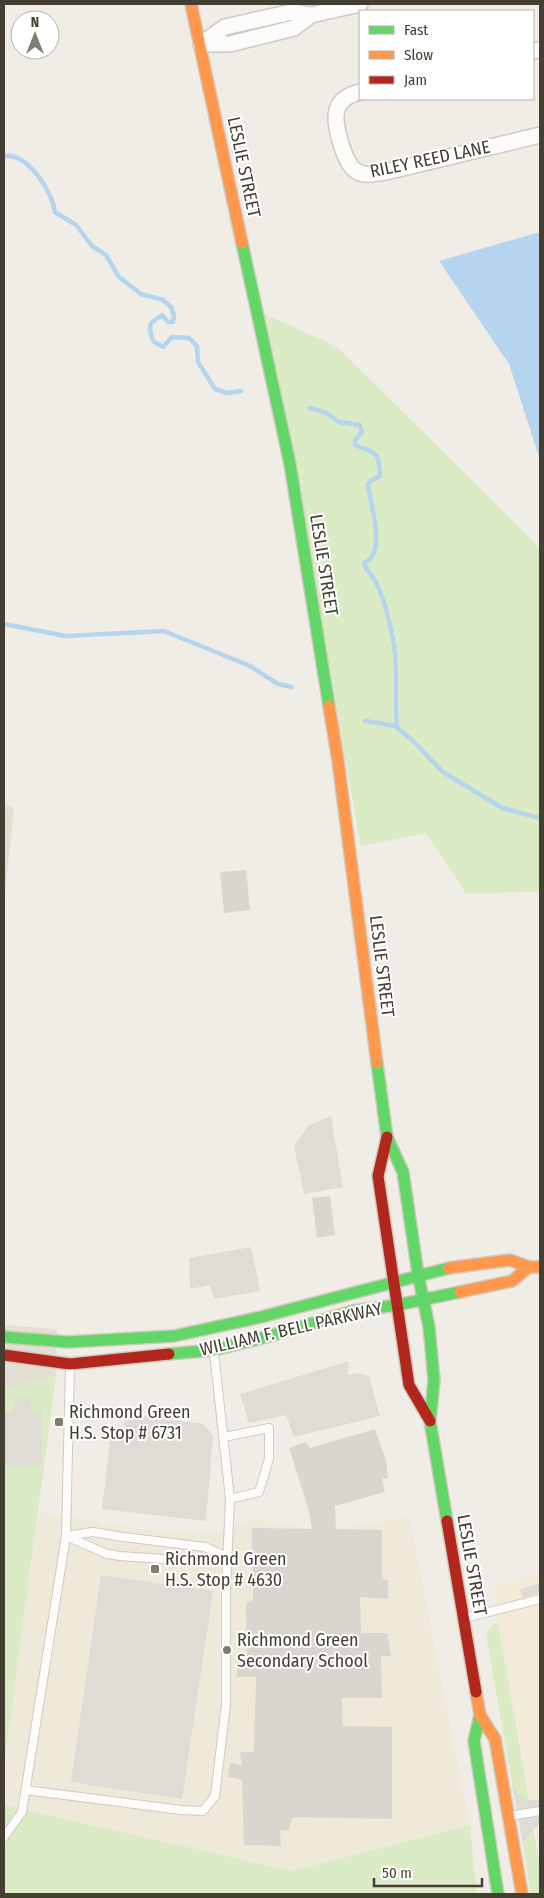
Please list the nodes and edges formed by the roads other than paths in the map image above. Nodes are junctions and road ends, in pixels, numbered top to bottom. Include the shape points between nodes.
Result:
1 (192, 4) edge
2 (360, 4) edge
3 (201, 44) junction
4 (359, 92) edge
5 (540, 134) edge
6 (387, 1137) junction
7 (535, 1267) edge
8 (418, 1274) junction
9 (394, 1280) junction
10 (422, 1300) junction
11 (397, 1305) junction
12 (4, 1337) edge
13 (68, 1342) junction
14 (214, 1350) junction
15 (4, 1355) edge
16 (70, 1364) junction
17 (430, 1421) junction
18 (224, 1437) junction
19 (230, 1499) junction
20 (66, 1536) junction
21 (227, 1557) junction
22 (540, 1599) edge
23 (464, 1619) junction
24 (480, 1715) junction
25 (26, 1790) junction
26 (540, 1811) edge
27 (508, 1816) junction
28 (4, 1837) edge
29 (498, 1894) edge
30 (522, 1894) edge

1 - 3 main road, LESLIE STREET
2 - 3 street via 311,16 294,28 230,44
3 - 6 main road, LESLIE STREET via 290,464 338,761
4 - 5 street, RILEY REED LANE via 340,103 336,119 351,166 364,174 386,172
6 - 8 main road, LESLIE STREET via 403,1172
6 - 9 main road, LESLIE STREET via 378,1176
7 - 8 main road, WILLIAM F. BELL PARKWAY via 510,1260
7 - 10 main road, WILLIAM F. BELL PARKWAY via 512,1281
8 - 9 main road, WILLIAM F. BELL PARKWAY
8 - 10 main road, LESLIE STREET
9 - 11 main road, LESLIE STREET
9 - 13 main road, WILLIAM F. BELL PARKWAY via 262,1317 174,1336
10 - 11 main road, WILLIAM F. BELL PARKWAY
10 - 17 main road, LESLIE STREET via 429,1327 434,1380
11 - 14 main road, WILLIAM F. BELL PARKWAY via 353,1311
11 - 17 main road, LESLIE STREET via 409,1385
12 - 13 main road, WILLIAM F. BELL PARKWAY
13 - 16 street
14 - 16 main road, WILLIAM F. BELL PARKWAY
14 - 18 lane
15 - 16 main road, WILLIAM F. BELL PARKWAY
16 - 20 lane
17 - 23 main road, LESLIE STREET
18 - 19 lane
18 - 19 lane via 269,1428 269,1458 259,1492
19 - 21 lane
20 - 21 lane via 93,1532 205,1547
20 - 21 lane via 107,1554 120,1556 204,1562
20 - 25 lane
21 - 25 lane via 226,1704 215,1796 203,1810
22 - 23 lane
23 - 24 main road, LESLIE STREET
24 - 27 main road, LESLIE STREET via 495,1738
24 - 29 main road, LESLIE STREET via 474,1741
25 - 28 lane via 22,1812
26 - 27 lane
27 - 30 main road, LESLIE STREET

